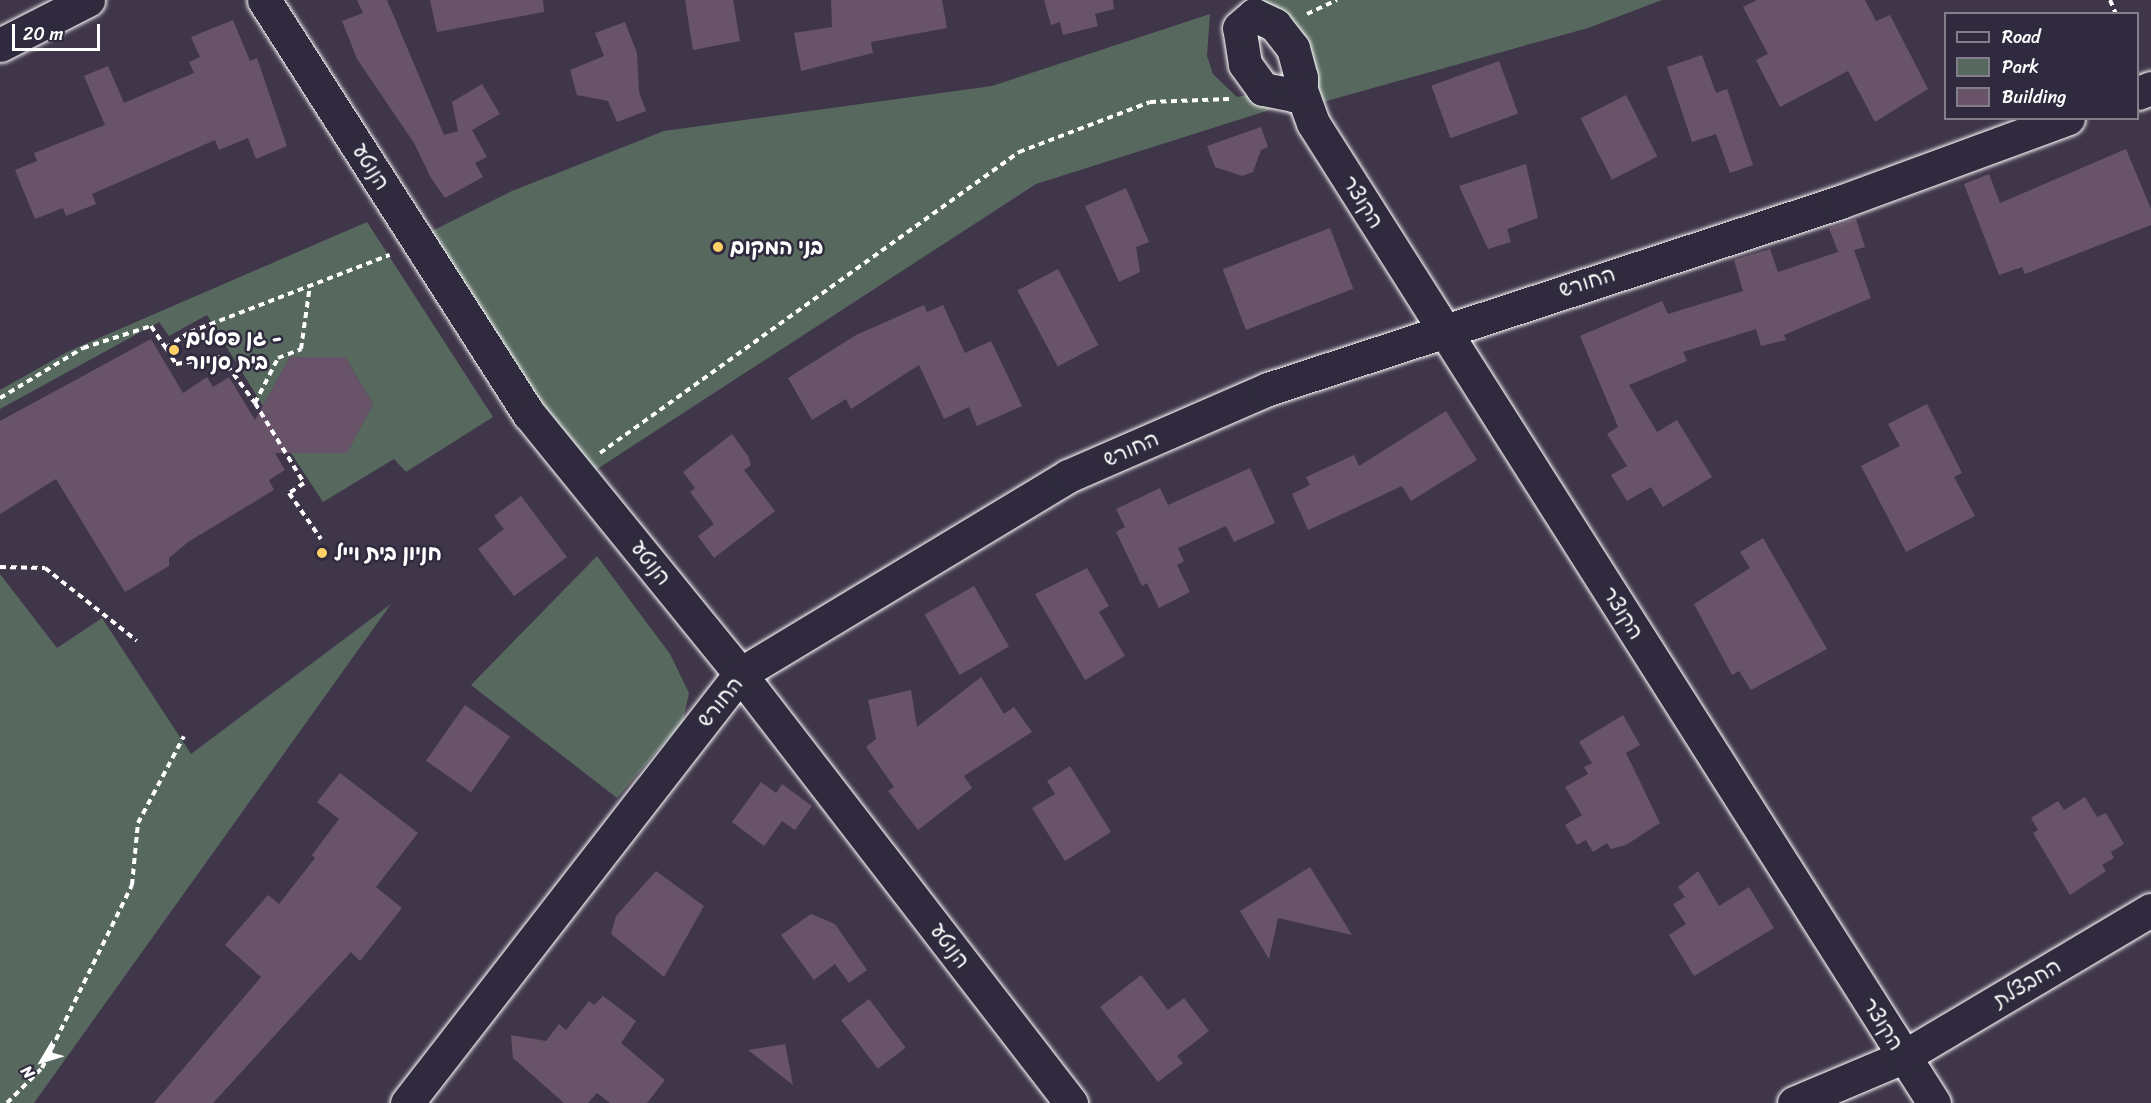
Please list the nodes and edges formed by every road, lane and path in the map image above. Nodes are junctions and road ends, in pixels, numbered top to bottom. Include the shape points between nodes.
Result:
1 (88, 0) edge
2 (264, 0) edge
3 (1239, 11) edge
4 (0, 45) edge
5 (1228, 93) dead end
6 (1294, 94) junction
7 (2063, 120) edge
8 (419, 243) junction
9 (310, 285) junction
10 (1443, 328) junction
11 (166, 348) junction
12 (0, 399) edge
13 (255, 403) junction
14 (575, 471) junction
15 (321, 539) dead end
16 (0, 567) edge
17 (137, 640) dead end
18 (740, 674) junction
19 (184, 736) dead end
20 (2151, 910) edge
21 (1903, 1057) junction
22 (7, 1103) edge
23 (407, 1103) edge
24 (1071, 1103) edge
25 (1794, 1103) edge
26 (1934, 1103) edge

1 - 4 street
2 - 8 street, הנוטע
3 - 6 street via 1284,34 1299,62
3 - 6 street via 1240,51 1253,77 1263,89
5 - 14 path via 1230,102 1150,102 1019,152
6 - 10 street, הקוצר
7 - 10 street, החורש via 1840,202
8 - 9 path
8 - 14 street, הנוטע via 529,414
9 - 11 path via 190,332
9 - 13 path via 301,349 278,358
10 - 18 street, החורש via 1268,389 1068,476
10 - 21 street, הקוצר
11 - 12 path via 151,326 83,348
11 - 13 path via 176,364 221,357
13 - 15 path via 304,483 289,493
14 - 18 street, הנוטע
16 - 17 path via 45,568
18 - 23 street, החורש
18 - 24 street, הנוטע
19 - 22 path via 138,824 132,885 42,1068
20 - 21 street, החבצלת
21 - 25 street
21 - 26 street, הקוצר

